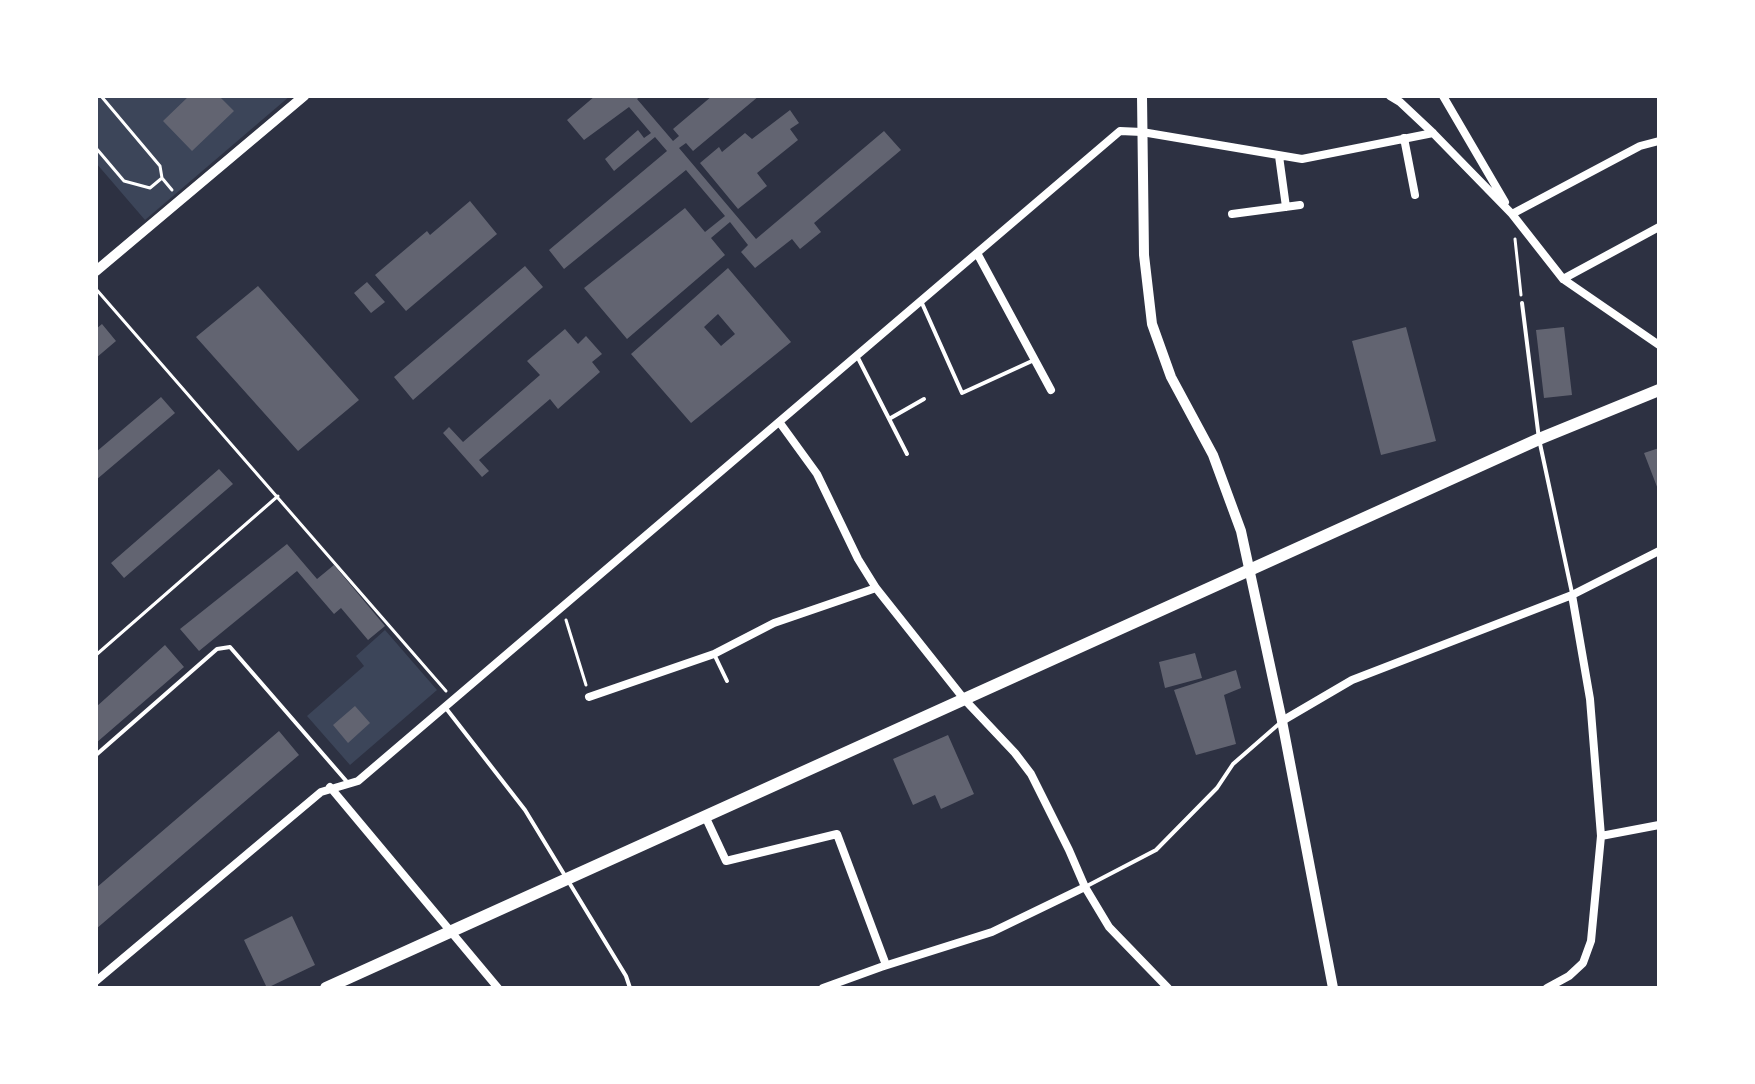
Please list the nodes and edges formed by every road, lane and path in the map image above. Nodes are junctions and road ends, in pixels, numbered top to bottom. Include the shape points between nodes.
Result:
1 (101, 96) edge
2 (304, 96) edge
3 (1142, 96) edge
4 (1390, 96) edge
5 (1443, 96) edge
6 (1142, 132) junction
7 (1433, 133) junction
8 (1404, 138) junction
9 (1659, 141) edge
10 (96, 148) edge
11 (1279, 156) junction
12 (162, 178) junction
13 (176, 194) dead end
14 (1415, 195) dead end
15 (1300, 205) dead end
16 (1286, 207) junction
17 (1232, 214) dead end
18 (1512, 214) junction
19 (1659, 227) edge
20 (977, 253) junction
21 (96, 271) edge
22 (1563, 279) junction
23 (96, 289) edge
24 (921, 301) junction
25 (1522, 303) joint
26 (1659, 345) edge
27 (857, 356) junction
28 (1035, 359) junction
29 (1051, 390) dead end
30 (1659, 390) edge
31 (924, 399) dead end
32 (889, 419) junction
33 (780, 423) junction
34 (1539, 439) junction
35 (907, 454) dead end
36 (278, 496) junction
37 (1659, 551) edge
38 (1250, 569) junction
39 (876, 588) junction
40 (1572, 595) junction
41 (562, 608) junction
42 (714, 654) junction
43 (96, 655) edge
44 (727, 681) dead end
45 (589, 697) joint
46 (964, 699) junction
47 (453, 700) junction
48 (445, 707) junction
49 (1282, 721) junction
50 (96, 755) edge
51 (350, 784) junction
52 (330, 787) junction
53 (705, 816) junction
54 (1659, 825) edge
55 (1601, 836) junction
56 (565, 879) junction
57 (1085, 887) junction
58 (450, 932) junction
59 (886, 965) junction
60 (96, 981) edge
61 (326, 988) edge
62 (498, 988) edge
63 (630, 988) edge
64 (823, 988) edge
65 (1168, 988) edge
66 (1333, 988) edge
67 (1547, 988) edge

1 - 12 path via 160,166
2 - 21 street
3 - 6 street
4 - 7 street
5 - 18 street
6 - 11 street
6 - 20 street via 1120,131
6 - 38 street via 1144,255 1152,324 1171,377 1213,455
7 - 8 street
7 - 18 street
8 - 11 street via 1302,159
8 - 14 street
9 - 18 street
10 - 12 path via 124,181 150,188
11 - 16 street
12 - 13 path
15 - 16 street
16 - 17 street
18 - 22 street
18 - 25 path
19 - 22 street
20 - 24 street
20 - 28 street
22 - 26 street
23 - 36 path
24 - 27 street
24 - 28 lane via 962,393
25 - 34 lane
27 - 32 lane
27 - 33 street
28 - 29 street
30 - 34 main road
31 - 32 lane
32 - 35 lane
33 - 39 street via 817,474
33 - 41 street
34 - 38 main road
34 - 40 lane
36 - 43 path
36 - 47 path
37 - 40 street
38 - 46 main road
38 - 49 street
39 - 42 street via 774,623
39 - 46 street
40 - 49 street via 1352,680
40 - 55 street via 1590,699
41 - 45 path
41 - 47 street
42 - 44 lane
42 - 45 street
46 - 53 main road
46 - 57 street via 1031,774
47 - 48 street
48 - 51 street
48 - 56 lane via 525,810
49 - 57 lane via 1233,764 1217,788 1156,850
49 - 66 street
50 - 51 lane via 217,649 230,647
51 - 52 street
52 - 58 street
52 - 60 street
53 - 56 main road
53 - 59 street via 726,861 837,834
54 - 55 street
55 - 67 street via 1591,941 1583,963
56 - 58 main road
56 - 63 lane
57 - 59 street via 992,932
57 - 65 street via 1109,927
58 - 61 main road
58 - 62 street
59 - 64 street

